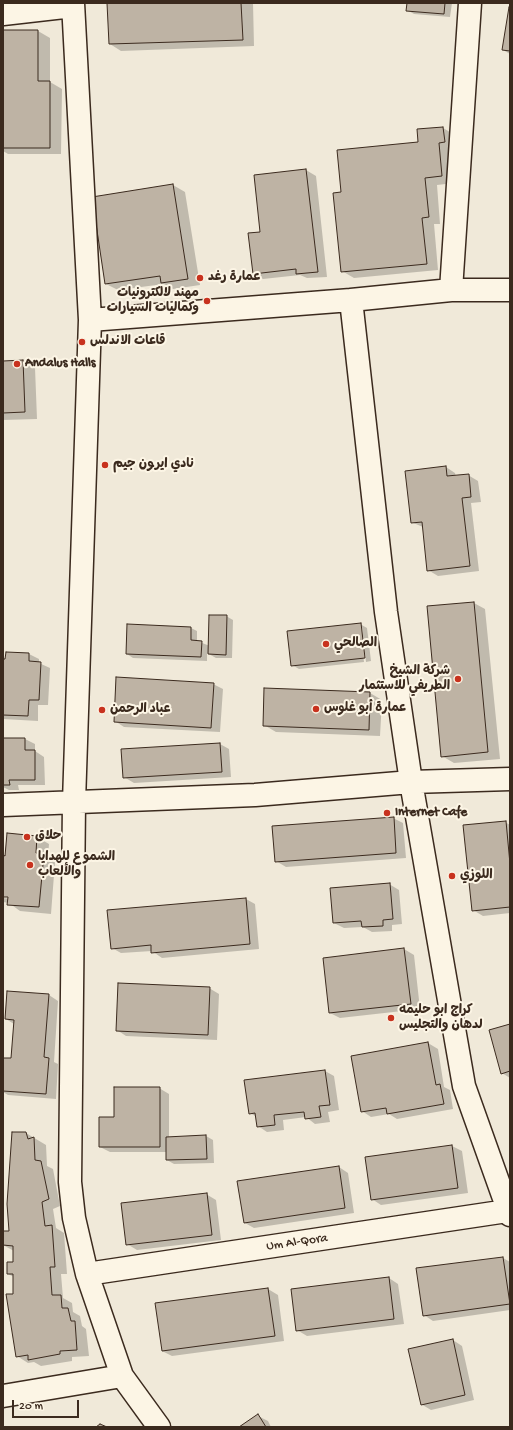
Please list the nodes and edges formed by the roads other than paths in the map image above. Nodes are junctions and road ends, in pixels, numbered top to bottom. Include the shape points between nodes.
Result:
1 (470, 3) edge
2 (73, 5) edge
3 (3, 14) edge
4 (451, 290) junction
5 (510, 290) edge
6 (351, 300) junction
7 (90, 320) junction
8 (510, 779) edge
9 (411, 782) junction
10 (74, 802) junction
11 (3, 805) edge
12 (508, 1213) edge
13 (87, 1274) junction
14 (122, 1376) junction
15 (3, 1396) edge
16 (159, 1427) edge

1 - 4 street
2 - 3 street
2 - 7 street
4 - 5 street
4 - 6 street
6 - 7 street
6 - 9 street via 386,612
7 - 10 street
8 - 9 street
9 - 10 street via 255,795
9 - 12 street via 464,1086
10 - 11 street
10 - 13 street via 70,1182 74,1218
12 - 13 street, Um Al-Qora
13 - 14 street
14 - 15 street
14 - 16 street

